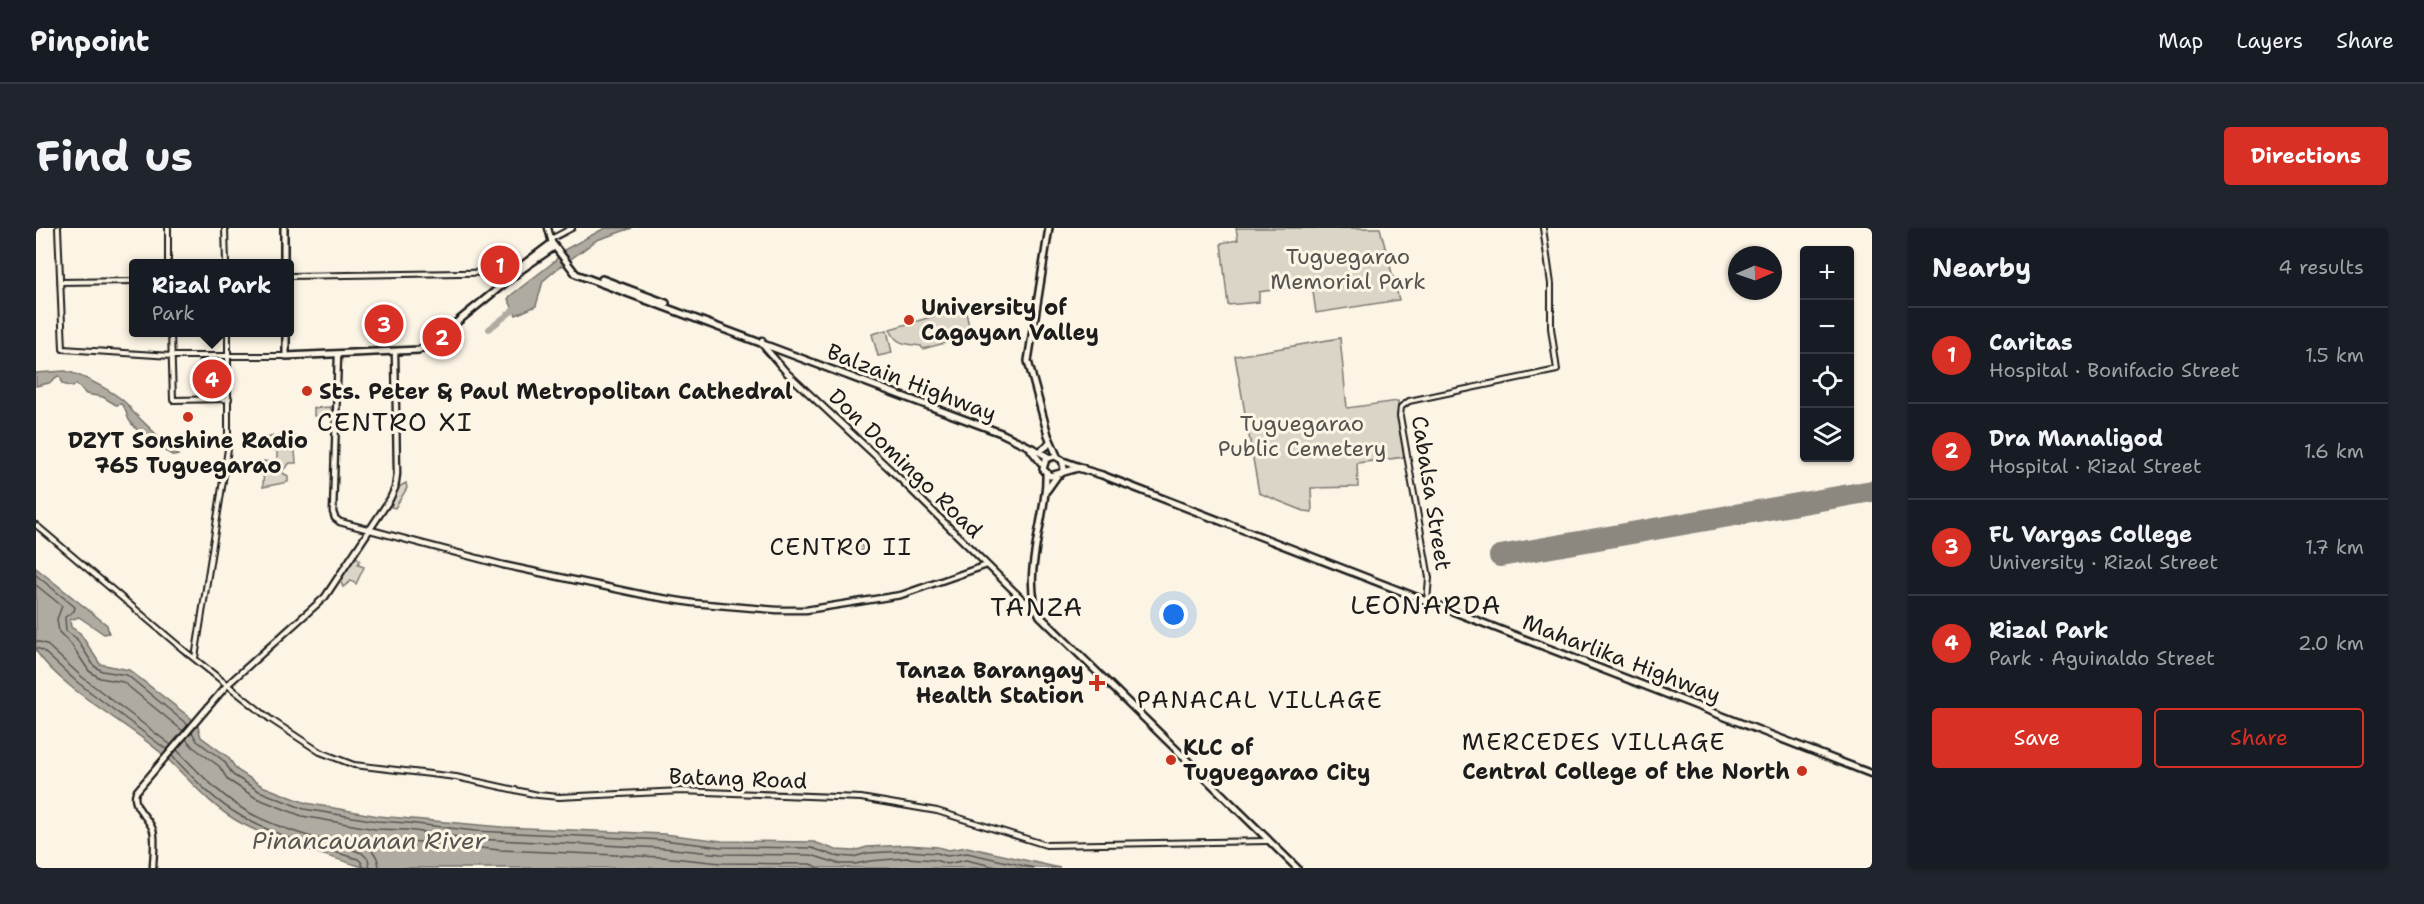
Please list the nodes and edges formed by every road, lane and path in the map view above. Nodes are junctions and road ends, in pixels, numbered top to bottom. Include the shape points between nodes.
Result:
1 (58, 228) edge
2 (168, 228) edge
3 (225, 228) edge
4 (284, 228) edge
5 (548, 228) edge
6 (572, 228) edge
7 (1049, 228) edge
8 (1543, 228) edge
9 (554, 245) junction
10 (168, 259) edge
11 (226, 259) edge
12 (284, 259) edge
13 (519, 271) junction
14 (294, 276) edge
15 (129, 281) edge
16 (60, 282) junction
17 (171, 337) edge
18 (228, 337) edge
19 (286, 337) edge
20 (762, 342) junction
21 (394, 352) junction
22 (338, 354) junction
23 (171, 356) junction
24 (286, 356) junction
25 (228, 357) junction
26 (229, 399) junction
27 (1050, 441) junction
28 (1028, 447) junction
29 (1040, 452) junction
30 (1057, 456) junction
31 (1049, 457) junction
32 (1063, 461) junction
33 (1043, 465) junction
34 (1090, 471) junction
35 (1046, 474) junction
36 (1059, 475) junction
37 (1046, 491) junction
38 (36, 525) edge
39 (370, 529) junction
40 (987, 565) junction
41 (1427, 601) junction
42 (1034, 605) junction
43 (195, 659) junction
44 (227, 685) junction
45 (1872, 774) edge
46 (1268, 840) junction
47 (153, 868) edge
48 (1297, 868) edge

1 - 16 street
2 - 10 street
3 - 11 street
4 - 12 main road
5 - 9 main road
6 - 9 street
7 - 27 main road via 1028,360
8 - 41 street, Cabalsa Street via 1557,370 1409,401 1401,407 1430,578
9 - 13 main road
9 - 20 main road, Balzain Highway via 576,274
13 - 14 street
13 - 21 main road via 441,336 419,350
15 - 16 street
16 - 23 street via 63,349
17 - 23 street
18 - 25 street
19 - 24 main road
20 - 28 main road, Balzain Highway
20 - 40 main road, Don Domingo Road via 787,373
21 - 22 main road
21 - 39 main road via 396,481 390,499
22 - 24 main road
22 - 39 main road via 333,512 337,520
23 - 25 street
23 - 26 street via 172,398 176,401
24 - 25 street
25 - 26 street
26 - 43 street via 228,449
27 - 29 main road
27 - 30 main road
27 - 31 main road
28 - 29 main road, Balzain Highway
28 - 33 main road
29 - 31 main road, Balzain Highway
30 - 31 main road
30 - 32 main road
31 - 33 main road
32 - 34 main road, Maharlika Highway
32 - 36 main road
33 - 35 main road
34 - 36 main road, Maharlika Highway via 1078,468
34 - 41 main road, Maharlika Highway
35 - 36 main road
35 - 37 main road
36 - 37 main road
37 - 42 main road via 1032,584
38 - 43 street, Batang Road
39 - 40 main road via 503,565 649,596 777,610 806,610 901,595
39 - 44 main road via 325,597
40 - 42 main road, Don Domingo Road via 1023,600
41 - 45 main road, Maharlika Highway
42 - 46 main road via 1053,630
43 - 44 street, Batang Road
44 - 46 street, Batang Road via 296,738 337,759 370,768 456,777 538,795 688,791 861,798 937,811 1046,845
44 - 47 main road via 136,792 134,797 153,830
46 - 48 main road

